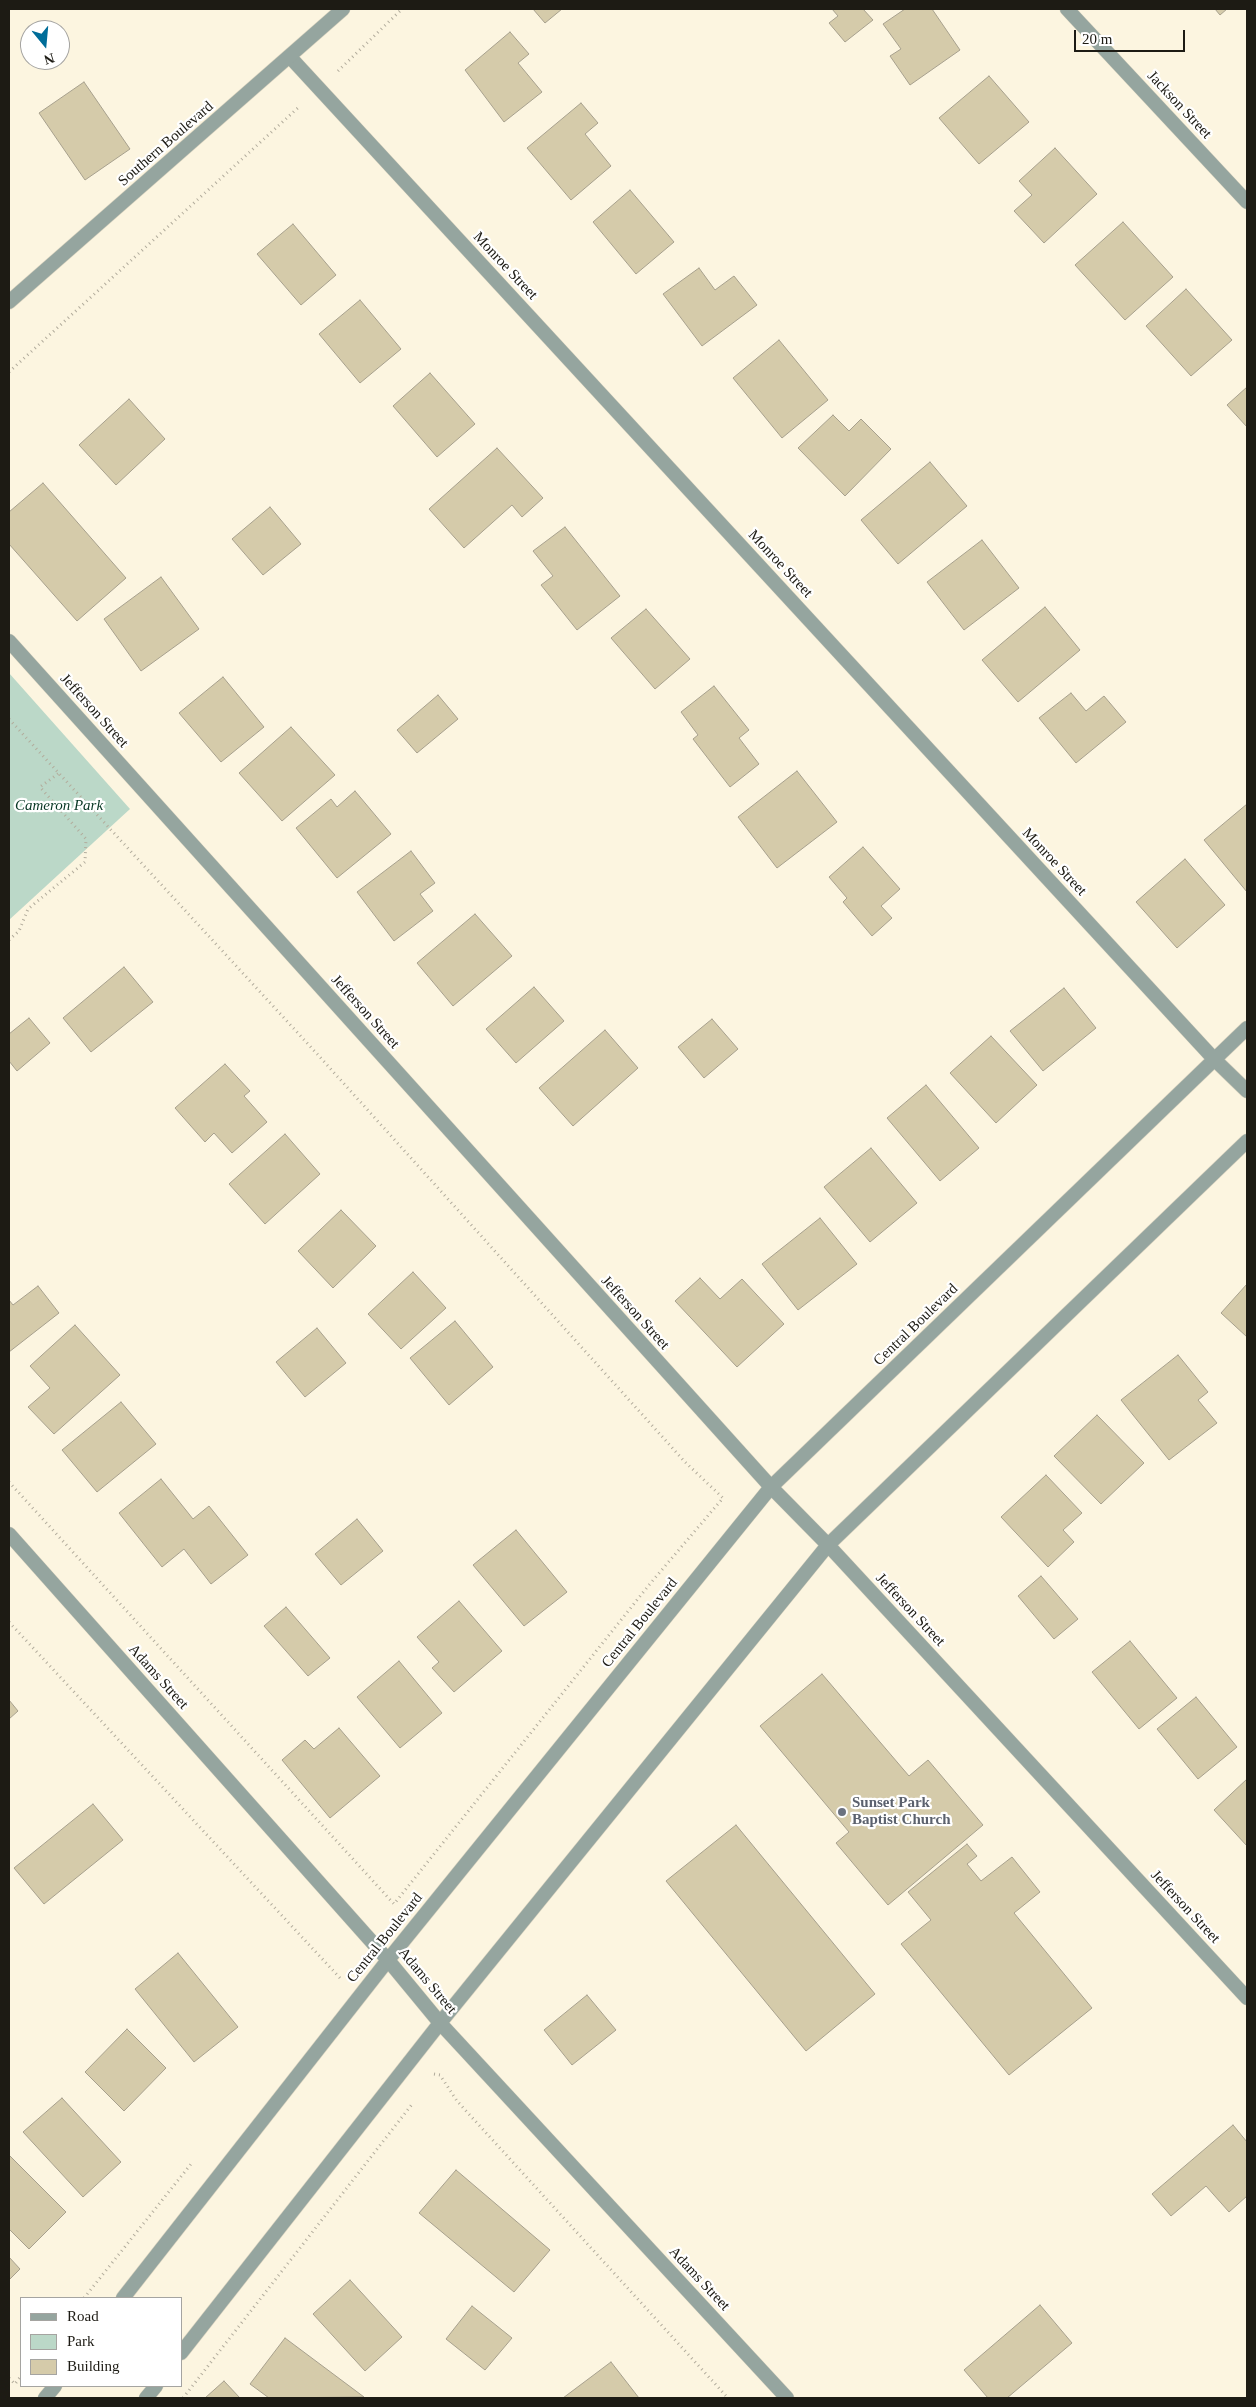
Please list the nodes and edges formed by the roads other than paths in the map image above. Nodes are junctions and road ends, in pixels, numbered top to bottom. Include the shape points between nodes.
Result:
1 (343, 9) edge
2 (1067, 9) edge
3 (290, 57) junction
4 (1247, 202) edge
5 (9, 302) edge
6 (9, 641) edge
7 (1247, 1028) edge
8 (1214, 1059) junction
9 (1247, 1091) edge
10 (1247, 1141) edge
11 (771, 1488) junction
12 (9, 1534) edge
13 (828, 1545) junction
14 (388, 1960) junction
15 (1247, 1998) edge
16 (440, 2023) junction
17 (124, 2297) edge
18 (182, 2352) edge
19 (54, 2387) edge
20 (155, 2387) edge
21 (45, 2398) edge
22 (146, 2398) edge
23 (787, 2398) edge

1 - 3 street, Southern Boulevard
2 - 4 street, Jackson Street
3 - 5 street, Southern Boulevard
3 - 8 street, Monroe Street
6 - 11 street, Jefferson Street
7 - 8 street, Central Boulevard
8 - 9 street, Monroe Street
8 - 11 street, Central Boulevard
10 - 13 street
11 - 13 street, Jefferson Street
11 - 14 street, Central Boulevard
12 - 14 street, Adams Street
13 - 15 street, Jefferson Street
13 - 16 street
14 - 16 street, Adams Street
14 - 17 street, Central Boulevard
16 - 18 street
16 - 23 street, Adams Street
19 - 21 street
20 - 22 street

